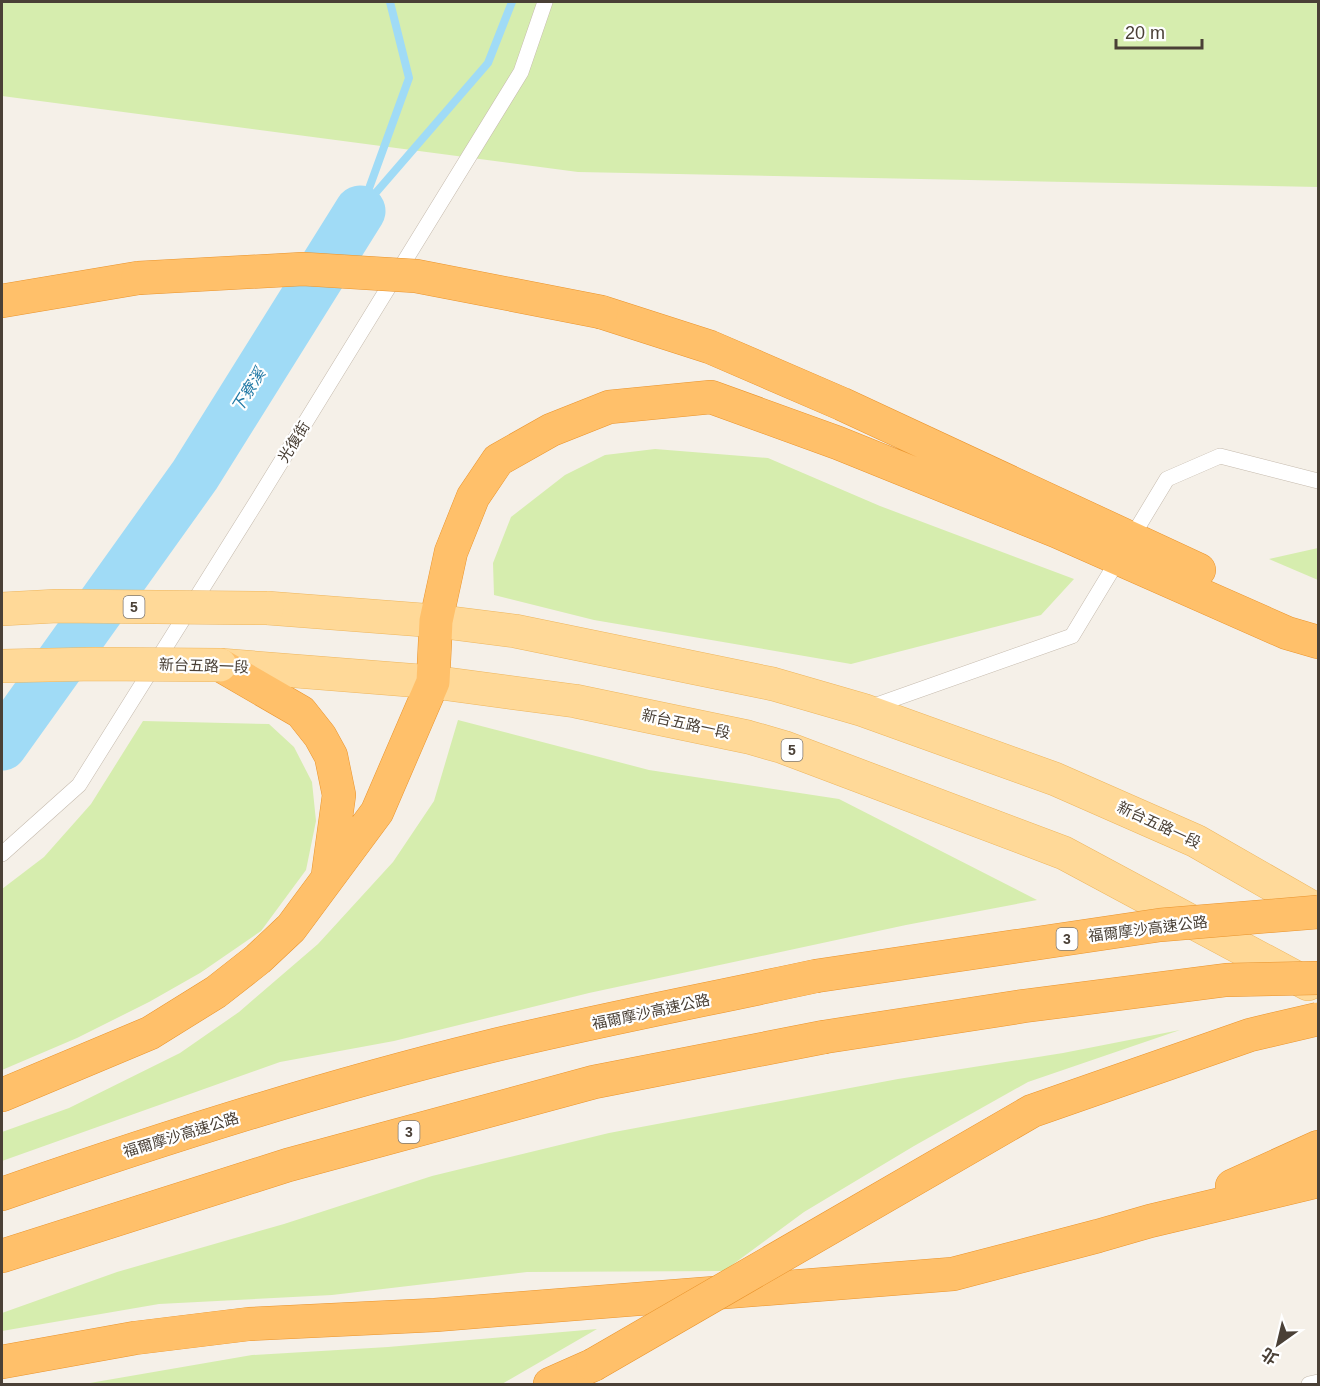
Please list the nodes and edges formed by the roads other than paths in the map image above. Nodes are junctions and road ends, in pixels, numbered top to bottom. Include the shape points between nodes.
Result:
1 (545, 2) edge
2 (2, 302) edge
3 (1318, 481) edge
4 (1125, 549) junction
5 (2, 609) edge
6 (436, 621) junction
7 (1318, 631) edge
8 (1318, 642) edge
9 (220, 665) junction
10 (2, 666) edge
11 (433, 682) junction
12 (863, 710) junction
13 (2, 854) edge
14 (328, 879) junction
15 (1318, 911) edge
16 (1318, 978) edge
17 (1318, 990) edge
18 (1318, 1018) edge
19 (2, 1095) edge
20 (1318, 1147) edge
21 (1318, 1181) edge
22 (2, 1194) edge
23 (1150, 1221) junction
24 (2, 1257) edge
25 (2, 1362) edge
26 (1318, 1382) edge
27 (550, 1384) edge
28 (1309, 1384) edge

1 - 13 lane, 光復街 via 521,72 79,785
2 - 4 highway, bridge via 138,278 303,269 416,276 601,312 710,346 842,404
3 - 4 lane via 1220,456 1167,478
4 - 6 highway via 1056,531 838,443 711,397 609,407 551,430 498,460 473,497 451,552
4 - 7 highway via 1272,604
4 - 8 highway via 1287,633
4 - 12 lane via 1072,636
5 - 6 main road, 新台五路一段 / 5, bridge via 267,608
6 - 11 highway
6 - 12 main road, 新台五路一段 / 5 via 515,631 738,676
9 - 10 main road, 新台五路一段 / 5, bridge
9 - 11 main road, 新台五路一段 / 5
9 - 14 highway via 301,712 331,756 339,795
11 - 14 highway via 377,812
11 - 17 main road, 新台五路一段 / 5 via 575,701 783,747 1064,853
12 - 15 main road, 新台五路一段 / 5 via 1088,793 1196,841
14 - 19 highway via 291,928 216,992 150,1033
15 - 22 highway, 福爾摩沙高速公路 / 3, bridge via 1160,925 816,976 483,1048 299,1098
16 - 24 highway, 3, bridge via 1226,980 1024,1006 824,1037 594,1082 288,1165
18 - 27 highway, bridge via 1250,1035 1032,1111 593,1365
20 - 23 highway
21 - 23 highway
23 - 25 highway via 953,1274 435,1315 249,1324 135,1338
26 - 28 lane

